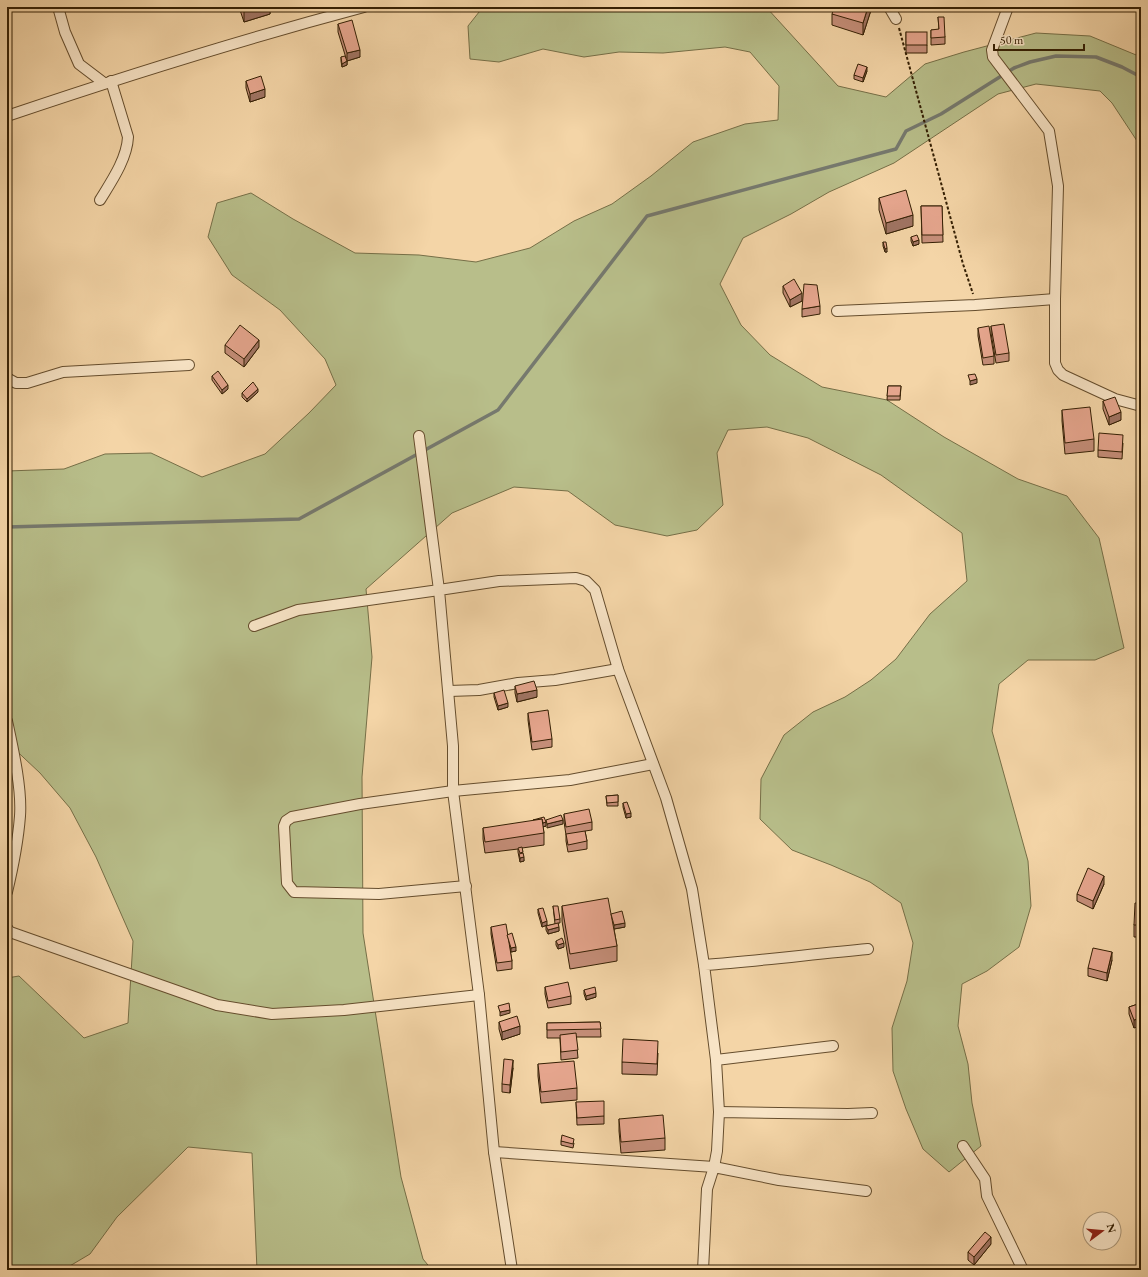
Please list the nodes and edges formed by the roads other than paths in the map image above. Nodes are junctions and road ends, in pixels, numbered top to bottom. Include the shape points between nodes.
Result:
1 (58, 7) edge
2 (364, 7) edge
3 (889, 7) edge
4 (1008, 7) edge
5 (896, 19) road end
6 (108, 82) junction
7 (7, 116) edge
8 (100, 200) dead end
9 (1055, 299) junction
10 (838, 310) dead end
11 (189, 365) dead end
12 (7, 378) edge
13 (1141, 406) edge
14 (418, 436) dead end
15 (439, 590) junction
16 (254, 626) dead end
17 (618, 669) junction
18 (448, 691) junction
19 (7, 721) edge
20 (653, 764) junction
21 (453, 791) junction
22 (466, 886) junction
23 (7, 892) edge
24 (7, 928) edge
25 (868, 949) dead end
26 (704, 965) junction
27 (479, 995) junction
28 (832, 1046) dead end
29 (716, 1060) junction
30 (719, 1112) junction
31 (872, 1113) dead end
32 (963, 1146) dead end
33 (494, 1152) junction
34 (714, 1167) junction
35 (866, 1191) dead end
36 (512, 1270) edge
37 (703, 1270) edge
38 (1023, 1270) edge

1 - 6 street via 65,32 79,64
2 - 6 street
3 - 5 street
4 - 9 street via 992,50 993,57 1049,131 1058,186
6 - 7 street
6 - 8 street via 128,143
9 - 10 street
9 - 13 street via 1055,363 1058,370 1063,375 1115,399
11 - 12 street via 63,372 27,383 16,383
14 - 15 street
15 - 16 street via 298,610
15 - 17 street via 499,581 576,578 586,581 595,590
15 - 18 street
17 - 18 street via 555,680 518,682 479,690
17 - 20 street
18 - 21 street via 454,746
19 - 23 street via 16,763 20,814 16,854
20 - 21 street via 570,780
20 - 26 street via 666,798 692,889
21 - 22 street
21 - 22 street via 292,817 284,826 287,883 294,892 379,894
22 - 27 street
24 - 27 street via 10,932 217,1006 272,1014 344,1010
25 - 26 street via 800,955 767,961
26 - 29 street
27 - 33 street
28 - 29 street
29 - 30 street
30 - 31 street
30 - 34 street via 718,1151
32 - 38 street via 985,1180 987,1196
33 - 34 street
33 - 36 street
34 - 35 street via 779,1180
34 - 37 street via 707,1189

